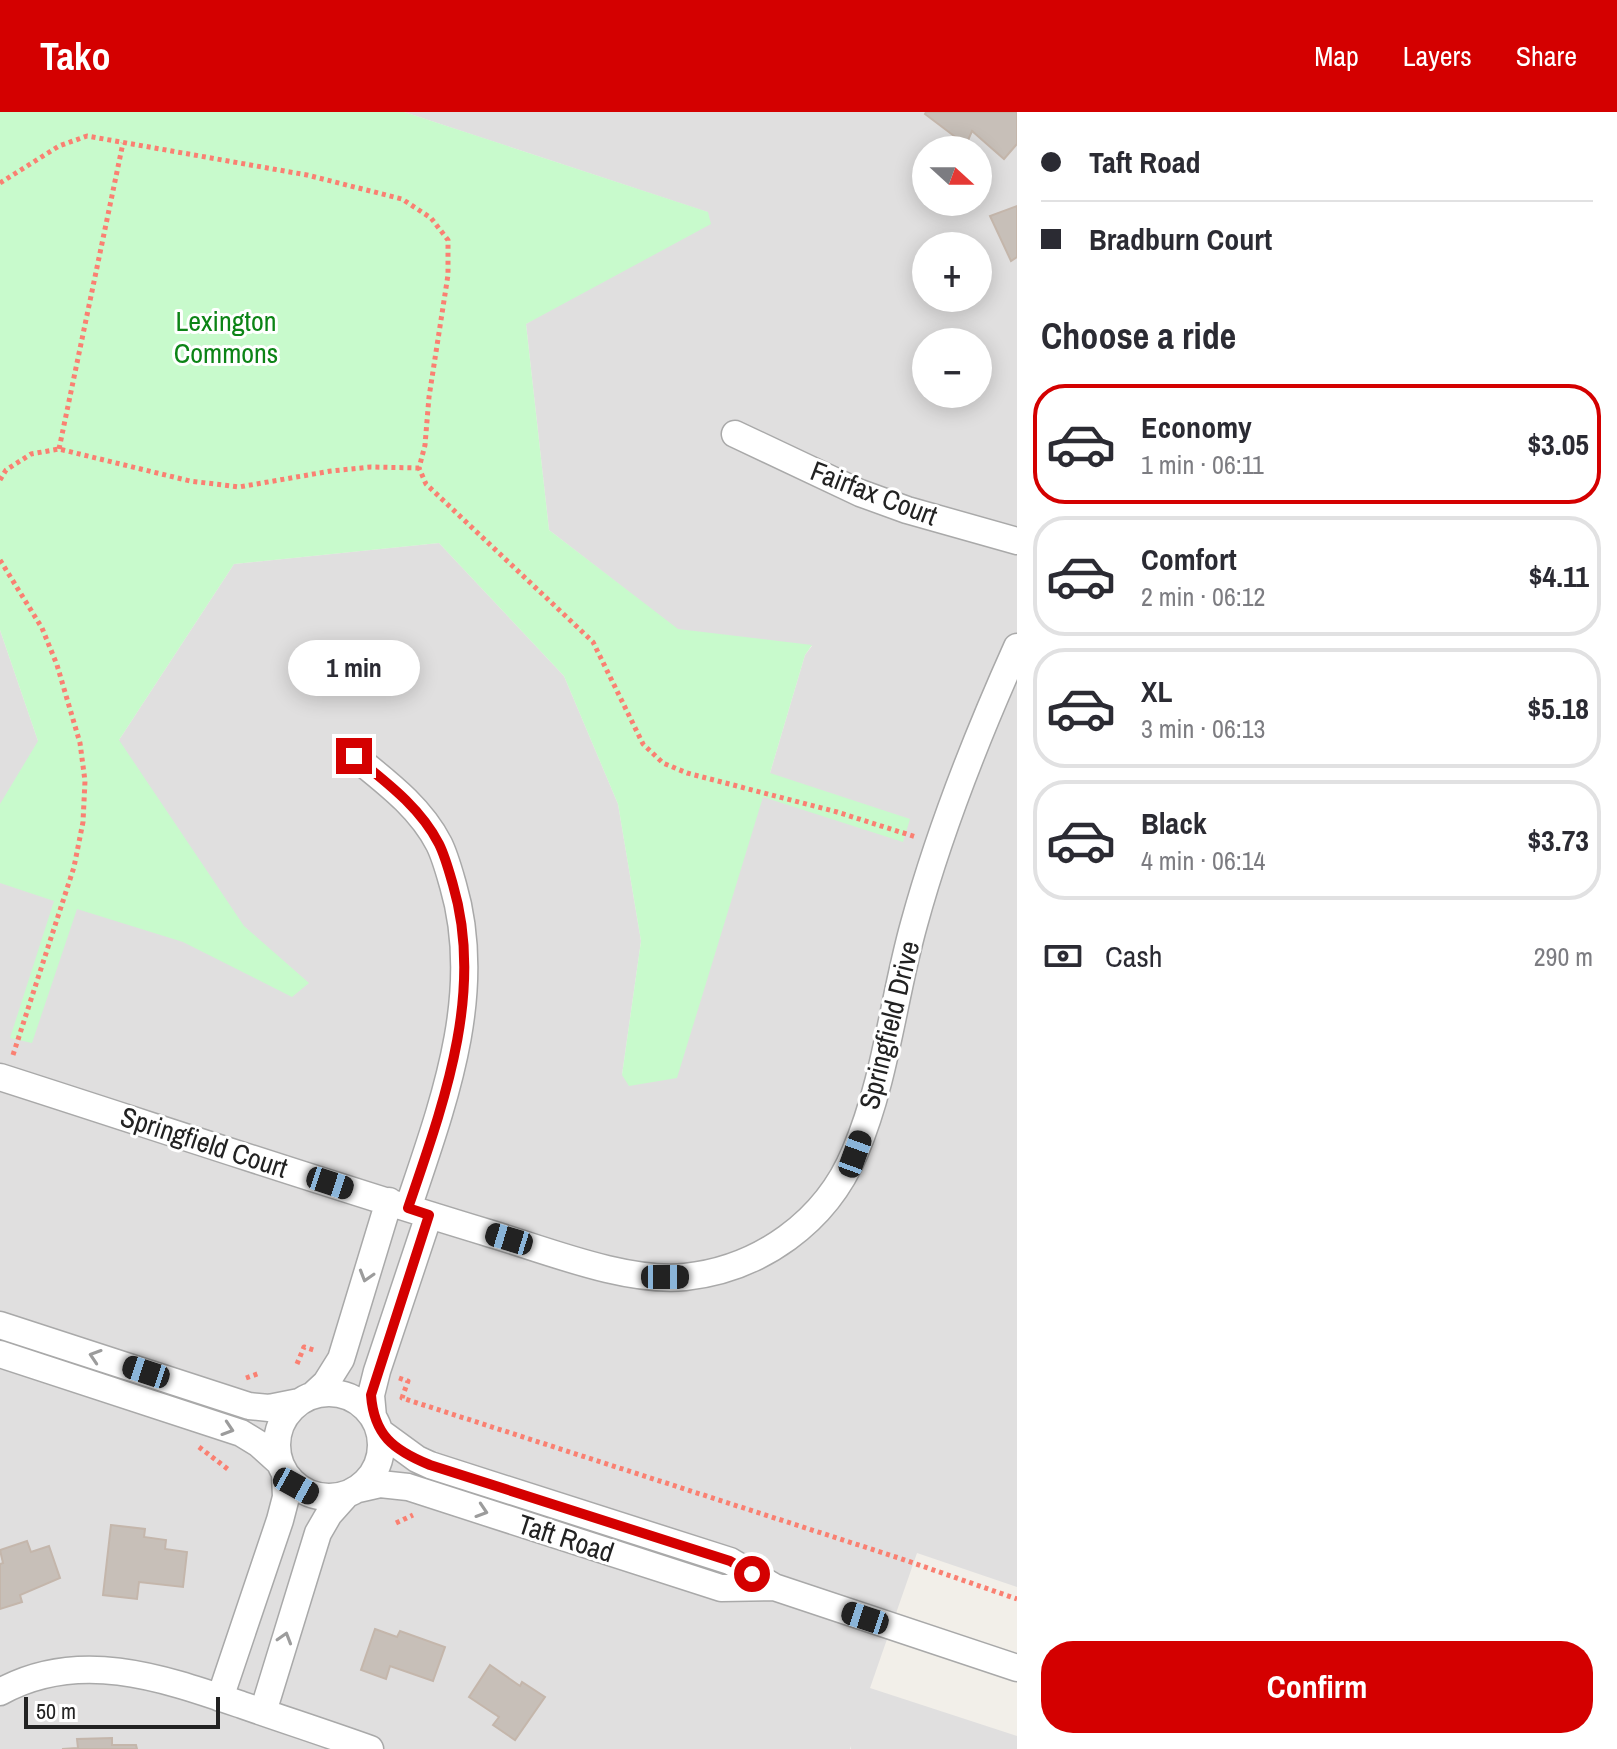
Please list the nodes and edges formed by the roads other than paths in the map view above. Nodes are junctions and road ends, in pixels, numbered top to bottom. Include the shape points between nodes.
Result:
1 (735, 434) dead end
2 (1017, 541) edge
3 (1017, 647) edge
4 (354, 756) dead end
5 (2, 1078) edge
6 (409, 1208) junction
7 (0, 1325) edge
8 (0, 1354) edge
9 (306, 1399) junction
10 (376, 1425) junction
11 (282, 1468) junction
12 (352, 1492) junction
13 (774, 1587) junction
14 (1017, 1668) edge
15 (0, 1692) edge
16 (220, 1698) junction
17 (263, 1712) junction
18 (370, 1749) edge

1 - 2 street, Fairfax Court via 860,493
3 - 6 street, Springfield Drive via 979,736 913,927 855,1154 824,1204 804,1224 750,1261 717,1272 648,1277
4 - 6 street via 407,799 439,843 461,911 465,955 460,1027
5 - 6 street, Springfield Court
6 -> 9 street via 341,1359 326,1383
6 - 10 street via 371,1395
9 -> 7 street via 269,1408 249,1406
8 -> 11 street via 241,1433
9 - 10 street via 329,1393 348,1396
9 - 11 street via 287,1414 279,1430 276,1446
10 - 12 street via 381,1448 377,1464 369,1479
10 - 13 street, Taft Road via 430,1465 730,1561
11 - 12 street via 313,1496 333,1498
11 - 16 street via 286,1497 280,1520
12 -> 13 street, Taft Road via 380,1484 408,1487 721,1588
17 -> 12 street via 318,1533
13 - 14 street, Taft Road
15 - 16 street via 52,1672 106,1668
16 - 17 street
17 - 18 street

